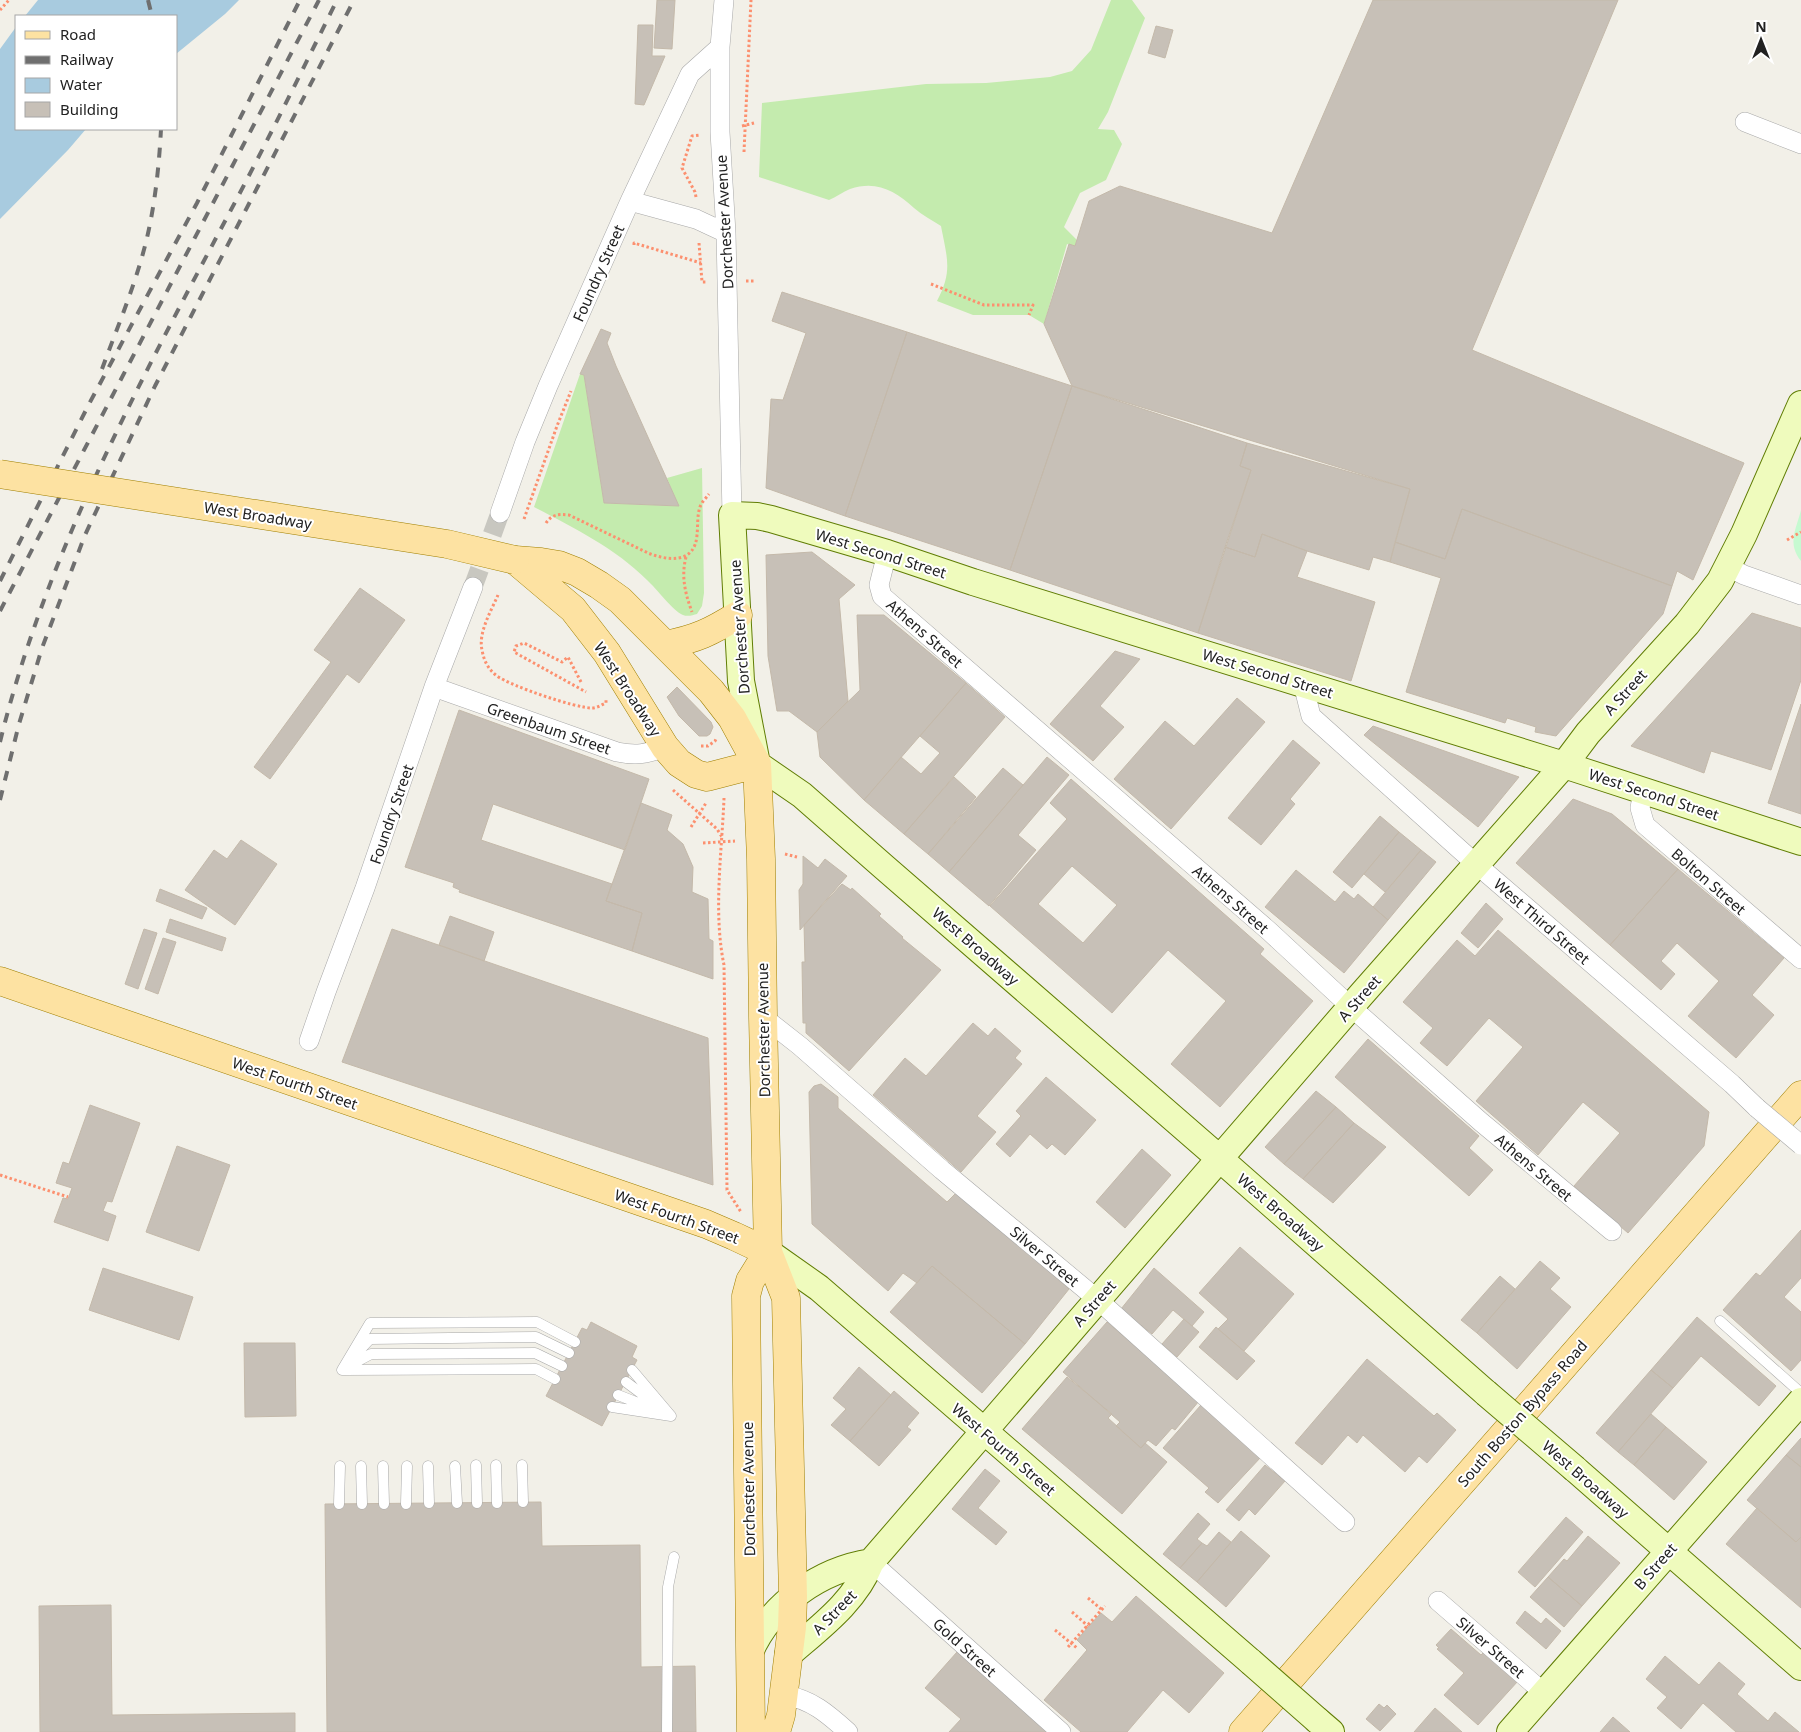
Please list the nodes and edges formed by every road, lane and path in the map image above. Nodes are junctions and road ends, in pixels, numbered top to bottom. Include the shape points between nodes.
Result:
1 (9, 0) edge
2 (724, 0) edge
3 (751, 0) edge
4 (0, 10) edge
5 (720, 47) junction
6 (1745, 122) dead end
7 (744, 126) dead end
8 (706, 135) dead end
9 (1801, 144) edge
10 (696, 192) dead end
11 (630, 201) junction
12 (726, 233) junction
13 (698, 238) dead end
14 (630, 252) dead end
15 (700, 263) junction
16 (702, 282) dead end
17 (931, 284) dead end
18 (1030, 315) dead end
19 (574, 384) dead end
20 (1801, 404) edge
21 (0, 474) edge
22 (709, 494) dead end
23 (500, 513) tunnel mouth
24 (732, 515) junction
25 (524, 519) dead end
26 (546, 523) dead end
27 (1801, 532) edge
28 (1787, 540) dead end
29 (887, 553) junction
30 (686, 557) junction
31 (515, 560) junction
32 (1728, 567) junction
33 (473, 587) tunnel mouth
34 (498, 595) dead end
35 (1801, 595) edge
36 (693, 614) dead end
37 (738, 615) junction
38 (665, 645) junction
39 (581, 682) dead end
40 (1303, 684) junction
41 (434, 687) junction
42 (606, 691) dead end
43 (586, 692) dead end
44 (717, 735) dead end
45 (697, 743) dead end
46 (665, 747) junction
47 (757, 764) junction
48 (1564, 765) junction
49 (1643, 791) junction
50 (706, 803) dead end
51 (691, 827) dead end
52 (733, 841) dead end
53 (1801, 842) edge
54 (703, 843) dead end
55 (1476, 864) junction
56 (1801, 959) edge
57 (0, 981) edge
58 (1351, 1007) junction
59 (763, 1017) junction
60 (309, 1041) dead end
61 (1801, 1095) edge
62 (1801, 1145) edge
63 (1219, 1158) junction
64 (0, 1175) edge
65 (68, 1197) dead end
66 (1612, 1231) dead end
67 (768, 1252) junction
68 (1097, 1299) junction
69 (1720, 1321) dead end
70 (575, 1342) dead end
71 (569, 1353) dead end
72 (562, 1366) dead end
73 (342, 1370) junction
74 (632, 1370) dead end
75 (555, 1379) dead end
76 (626, 1382) dead end
77 (1801, 1393) edge
78 (618, 1394) dead end
79 (1801, 1400) edge
80 (612, 1408) dead end
81 (671, 1416) junction
82 (984, 1431) junction
83 (476, 1465) dead end
84 (496, 1465) dead end
85 (522, 1465) dead end
86 (340, 1466) dead end
87 (361, 1466) dead end
88 (383, 1466) dead end
89 (407, 1466) dead end
90 (428, 1466) dead end
91 (456, 1466) dead end
92 (523, 1502) dead end
93 (429, 1503) dead end
94 (457, 1503) dead end
95 (477, 1503) dead end
96 (497, 1503) dead end
97 (339, 1504) dead end
98 (362, 1504) dead end
99 (384, 1504) dead end
100 (406, 1504) dead end
101 (1345, 1522) dead end
102 (1668, 1551) junction
103 (674, 1557) dead end
104 (871, 1562) junction
105 (793, 1596) junction
106 (1088, 1598) dead end
107 (1438, 1601) dead end
108 (1104, 1606) dead end
109 (1101, 1609) junction
110 (1072, 1612) dead end
111 (1088, 1626) junction
112 (1055, 1630) dead end
113 (1071, 1644) junction
114 (1068, 1647) dead end
115 (1077, 1648) dead end
116 (750, 1652) junction
117 (788, 1655) junction
118 (1801, 1667) edge
119 (1544, 1693) junction
120 (784, 1695) junction
121 (1324, 1726) edge
122 (666, 1732) edge
123 (751, 1732) edge
124 (776, 1732) edge
125 (848, 1732) edge
126 (1061, 1732) edge
127 (1243, 1732) edge
128 (1510, 1732) edge

1 - 4 path
2 - 5 street, Dorchester Avenue
3 - 7 path
5 - 11 street, Foundry Street via 690,74
5 - 12 street, Dorchester Avenue via 720,132
6 - 9 street
8 - 10 path, Dorchester Avenue via 692,136 682,168
11 - 12 street via 696,219
11 - 23 street, Foundry Street via 536,413
12 - 24 street, Dorchester Avenue
13 - 15 path, Dorchester Avenue
14 - 15 path, Foundry Street via 634,244
15 - 16 path, Dorchester Avenue
17 - 18 path via 984,305 1033,305
19 - 25 path
20 - 32 main road, A Street
21 - 31 main road, West Broadway, bridge via 447,544
22 - 30 path via 699,508 696,544
24 - 29 main road, West Second Street via 770,519
24 - 37 main road, Dorchester Avenue
26 - 30 path via 550,516 569,515 657,557
27 - 28 path
29 - 40 main road, West Second Street
29 - 58 street, Athens Street via 879,585 882,596 1269,931
30 - 36 path via 683,582
31 - 38 main road, West Broadway via 560,565 577,572 620,600
31 - 46 main road, West Broadway via 573,609 607,653
32 - 35 street
32 - 48 main road, A Street via 1687,624
33 - 41 street, Foundry Street
34 - 42 path via 483,631 481,648 486,664 496,675 510,684 581,707 594,708 606,703
37 - 38 main road via 694,639
37 - 47 main road, Dorchester Avenue via 741,681
38 - 47 main road, West Broadway via 732,718
39 - 43 path via 568,658 562,662 524,643 516,646 514,652
40 - 48 main road, West Second Street
40 - 55 street, West Third Street via 1310,716
41 - 46 street, Greenbaum Street via 617,752 635,755
41 - 60 street, Foundry Street
44 - 45 path via 715,742 708,746
46 - 47 main road, West Broadway via 679,763 707,777
47 - 59 main road, Dorchester Avenue
47 - 63 main road, West Broadway via 802,795
48 - 49 main road, West Second Street
48 - 55 main road, A Street
49 - 53 main road, West Second Street
49 - 56 street, Bolton Street via 1640,808 1645,825
50 - 51 path
52 - 54 path
55 - 58 main road, A Street
55 - 62 street, West Third Street, bridge
57 - 67 main road, West Fourth Street via 706,1224
58 - 63 main road, A Street
58 - 66 street, Athens Street via 1481,1122
59 - 67 main road, Dorchester Avenue
59 - 68 street, Silver Street
61 - 127 main road, South Boston Bypass Road
63 - 68 main road, A Street
63 - 102 main road, West Broadway, bridge
64 - 65 path
67 - 82 main road, West Fourth Street via 819,1288
67 - 105 main road, Dorchester Avenue via 786,1298
67 - 116 main road, Dorchester Avenue via 750,1281 746,1296
68 - 82 main road, A Street
68 - 101 street, Silver Street
69 - 77 lane
70 - 73 lane via 537,1322 370,1323
71 - 73 lane via 536,1337 370,1339
72 - 73 lane via 535,1353 371,1354
73 - 75 lane via 536,1368
74 - 81 lane
76 - 81 lane
78 - 81 lane
79 - 102 main road, B Street
80 - 81 lane
82 - 104 main road, A Street
82 - 121 main road, West Fourth Street, bridge
83 - 95 lane
84 - 96 lane
85 - 92 lane
86 - 97 lane
87 - 98 lane
88 - 99 lane
89 - 100 lane
90 - 93 lane
91 - 94 lane
102 - 118 main road, West Broadway
102 - 119 main road, B Street
103 - 122 lane via 668,1587
104 - 105 main road, A Street via 848,1566
104 - 117 main road, A Street via 849,1599
104 - 126 street, Gold Street
105 - 116 main road, A Street via 766,1624
105 - 117 main road, Dorchester Avenue
106 - 109 path
107 - 119 street, Silver Street
108 - 109 path
109 - 111 path
110 - 111 path
111 - 113 path
112 - 113 path
113 - 114 path
113 - 115 path
116 - 123 main road, Dorchester Avenue
117 - 120 main road, Dorchester Avenue
119 - 128 main road, B Street
120 - 124 main road, Dorchester Avenue
120 - 125 street via 814,1705

